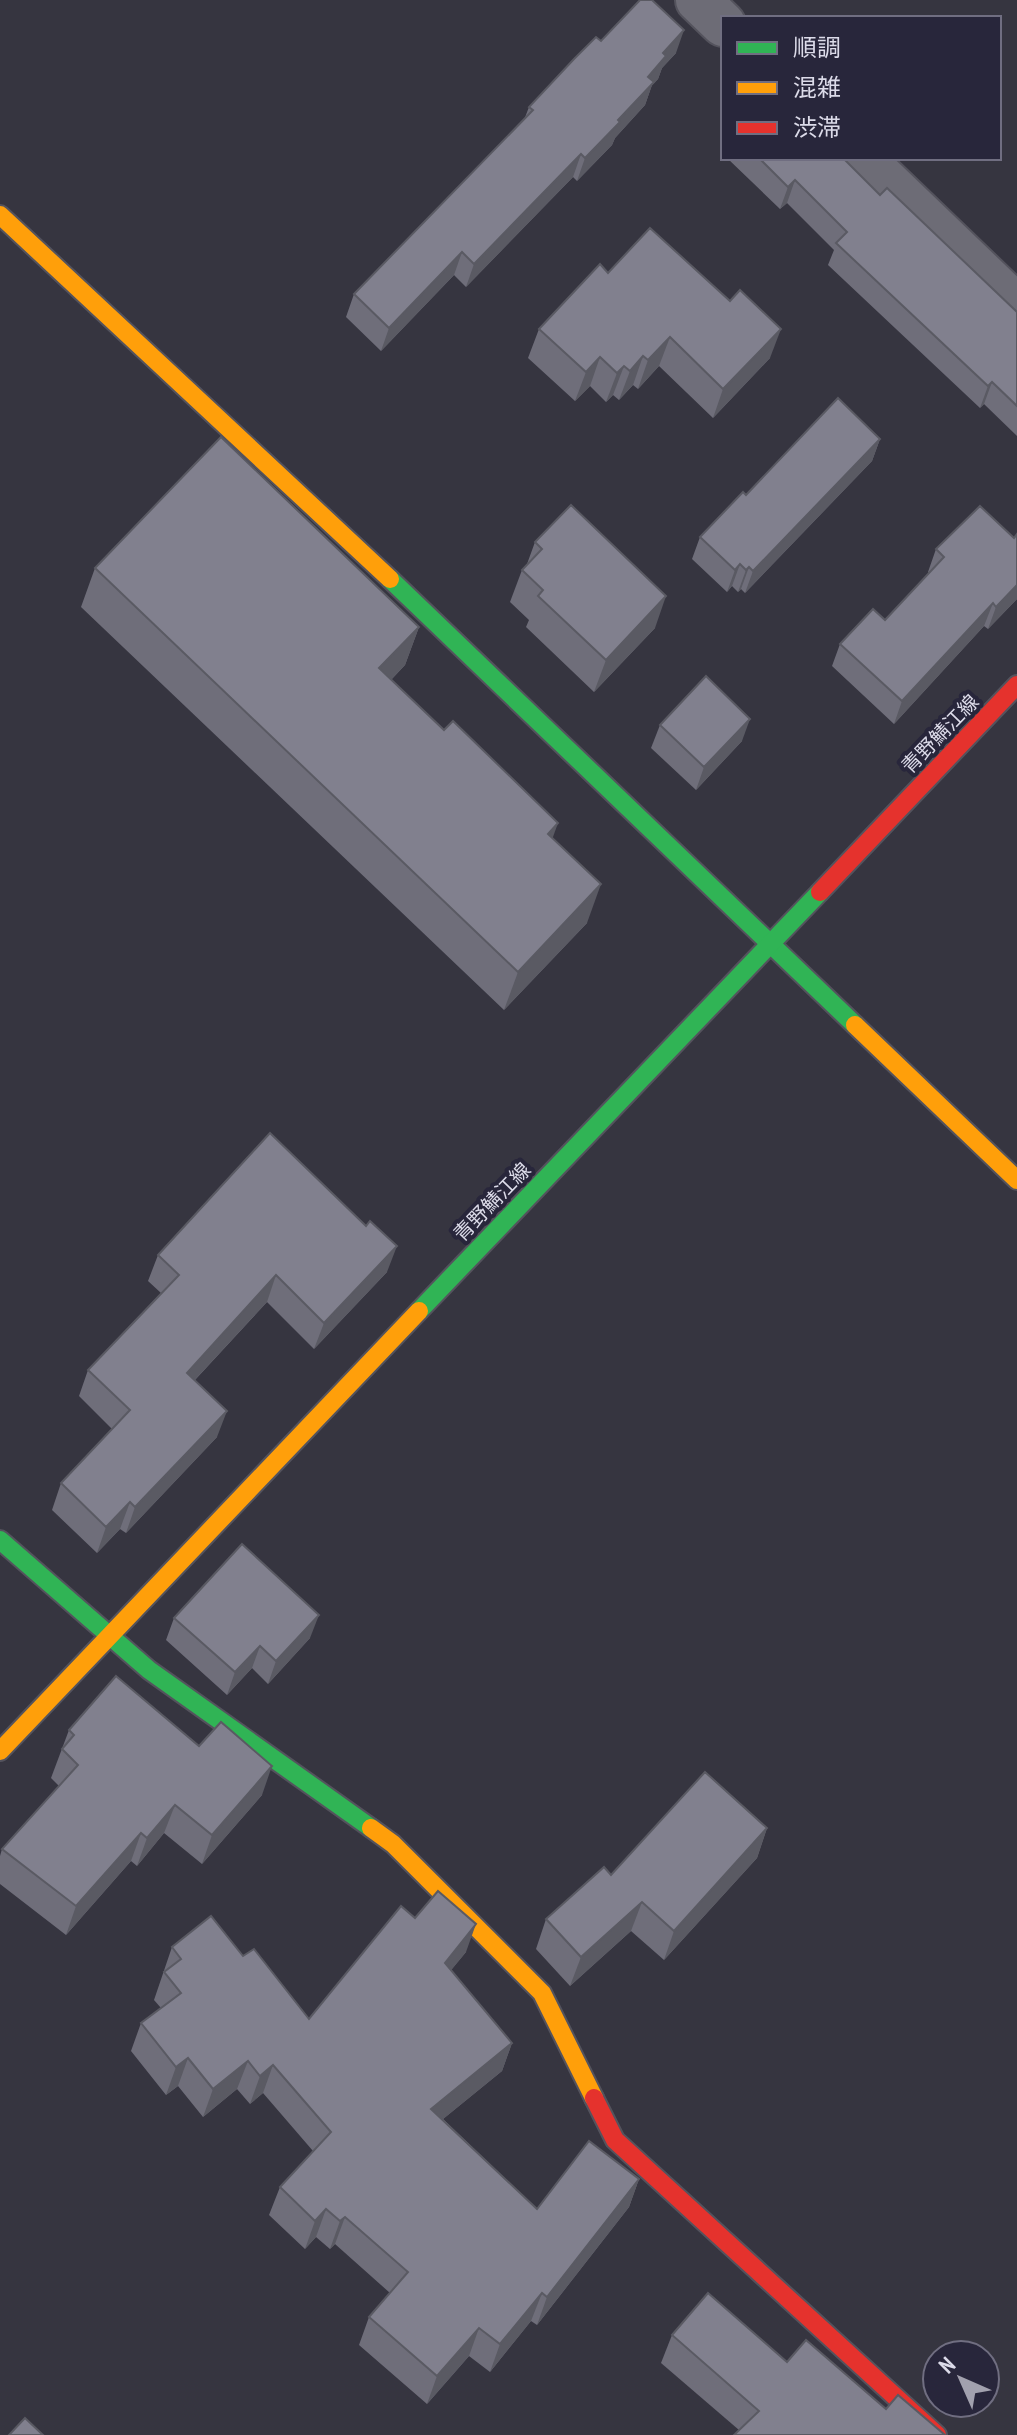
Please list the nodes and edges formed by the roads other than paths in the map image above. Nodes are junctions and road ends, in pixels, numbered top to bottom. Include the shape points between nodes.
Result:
1 (698, 0) edge
2 (721, 22) edge
3 (864, 160) edge
4 (0, 215) edge
5 (1017, 307) edge
6 (1017, 685) edge
7 (769, 944) junction
8 (1017, 1180) edge
9 (0, 1540) edge
10 (109, 1635) junction
11 (0, 1751) edge
12 (937, 2435) edge

1 - 2 street
3 - 5 street
4 - 7 street via 335,526
6 - 7 street, 青野鯖江線
7 - 8 street
7 - 10 street, 青野鯖江線
9 - 10 street
10 - 11 street, 青野鯖江線
10 - 12 street via 149,1670 393,1844 542,1993 615,2140

